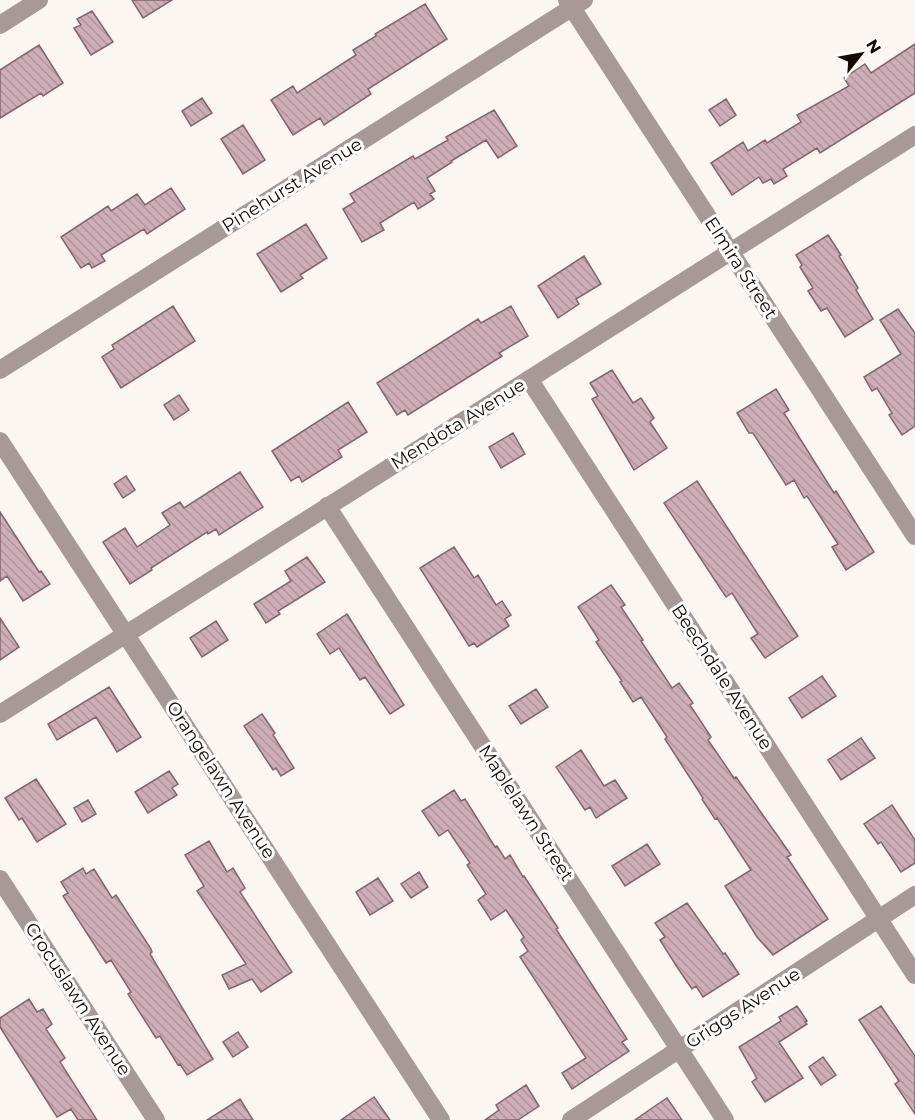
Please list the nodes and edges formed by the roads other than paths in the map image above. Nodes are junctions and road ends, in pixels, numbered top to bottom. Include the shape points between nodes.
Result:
1 (39, 0) edge
2 (574, 2) edge
3 (0, 25) edge
4 (915, 135) edge
5 (730, 252) junction
6 (0, 370) edge
7 (529, 379) junction
8 (0, 441) edge
9 (327, 506) junction
10 (915, 536) edge
11 (126, 634) junction
12 (0, 714) edge
13 (0, 879) edge
14 (915, 895) edge
15 (879, 919) junction
16 (915, 975) edge
17 (679, 1049) junction
18 (156, 1120) edge
19 (441, 1120) edge
20 (571, 1120) edge
21 (725, 1120) edge

1 - 3 street
2 - 5 street, Elmira Street
2 - 6 street, Pinehurst Avenue
4 - 5 street, Mendota Avenue
5 - 7 street, Mendota Avenue
5 - 10 street, Elmira Street
7 - 9 street, Mendota Avenue
7 - 15 street, Beechdale Avenue
8 - 11 street, Orangelawn Avenue
9 - 11 street, Mendota Avenue
9 - 17 street, Maplelawn Street
11 - 12 street, Mendota Avenue
11 - 19 street, Orangelawn Avenue
13 - 18 street, Crocuslawn Avenue
14 - 15 street, Griggs Avenue
15 - 16 street, Beechdale Avenue
15 - 17 street, Griggs Avenue
17 - 20 street, Griggs Avenue
17 - 21 street, Maplelawn Street

